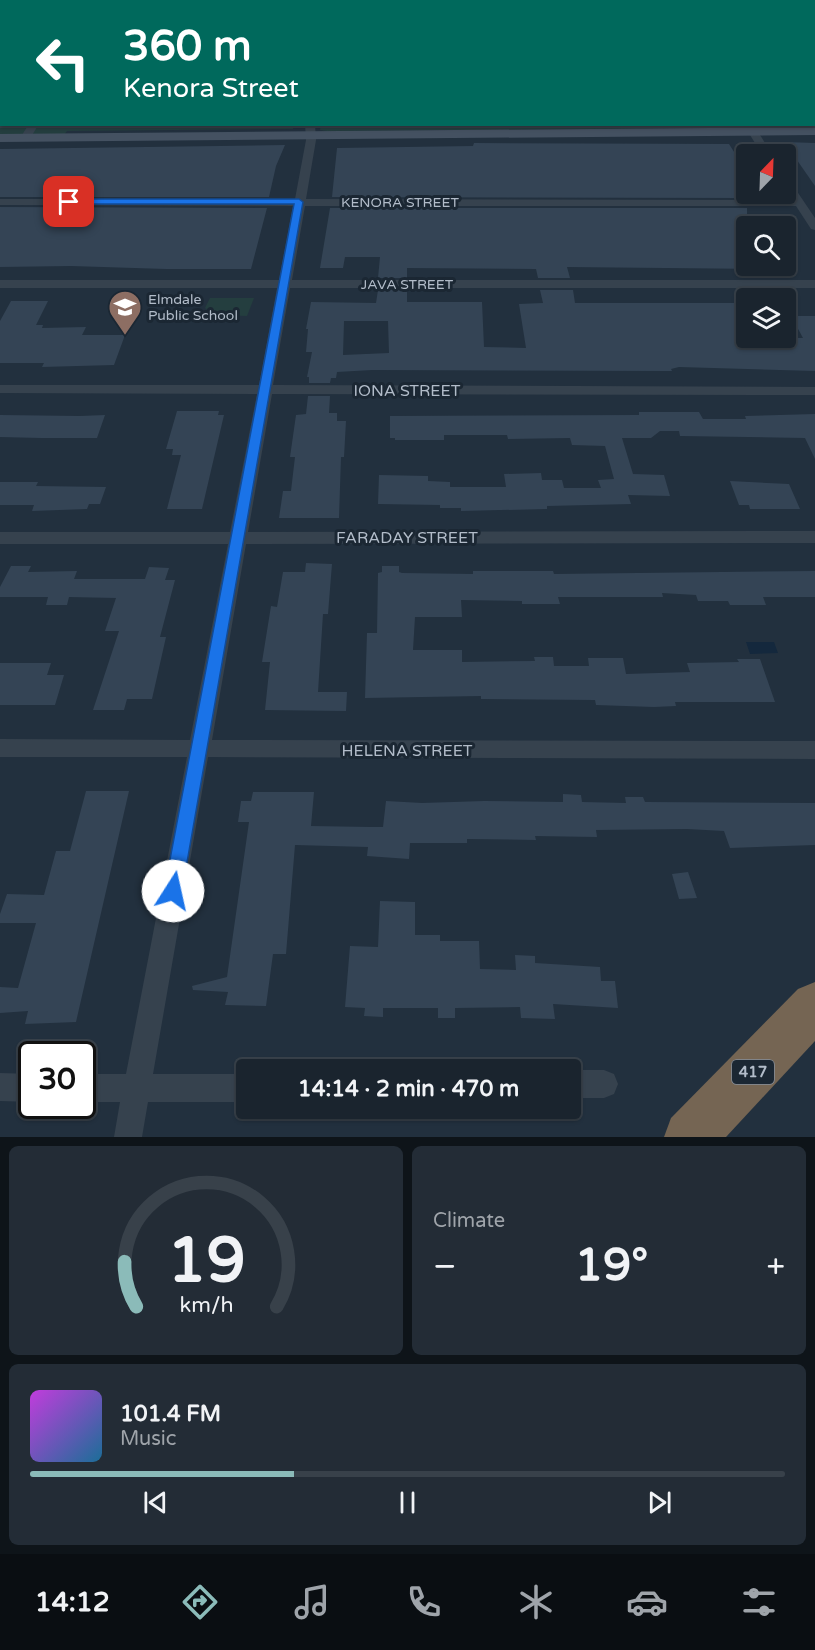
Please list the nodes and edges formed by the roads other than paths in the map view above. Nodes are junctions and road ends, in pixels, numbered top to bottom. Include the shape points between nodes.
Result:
1 (33, 126) edge
2 (750, 128) edge
3 (310, 130) edge
4 (815, 131) edge
5 (0, 138) edge
6 (26, 138) junction
7 (760, 144) edge
8 (796, 198) edge
9 (0, 201) edge
10 (299, 202) junction
11 (799, 203) junction
12 (815, 227) edge
13 (0, 284) edge
14 (284, 284) junction
15 (815, 284) edge
16 (0, 389) edge
17 (265, 389) junction
18 (815, 391) edge
19 (238, 537) junction
20 (815, 537) edge
21 (0, 538) edge
22 (0, 748) edge
23 (199, 749) junction
24 (815, 750) edge
25 (815, 1006) edge
26 (581, 1084) edge
27 (604, 1084) dead end
28 (0, 1088) edge
29 (18, 1088) edge
30 (96, 1088) edge
31 (236, 1088) edge
32 (137, 1089) junction
33 (128, 1137) edge
34 (690, 1137) edge

1 - 6 street
2 - 3 street
2 - 4 street
2 - 7 street
3 - 6 street
3 - 10 street
5 - 6 street
8 - 11 street
9 - 10 street, KENORA STREET
10 - 11 street, KENORA STREET
10 - 14 street
11 - 12 street
13 - 14 street, JAVA STREET
14 - 15 street, JAVA STREET
14 - 17 street
16 - 17 street, IONA STREET
17 - 18 street, IONA STREET
17 - 19 street
19 - 20 street, FARADAY STREET
19 - 21 street, FARADAY STREET
19 - 23 street
22 - 23 street, HELENA STREET
23 - 24 street, HELENA STREET
23 - 32 street
25 - 34 highway, 417
26 - 27 street
28 - 29 street
30 - 32 street
31 - 32 street
32 - 33 street

